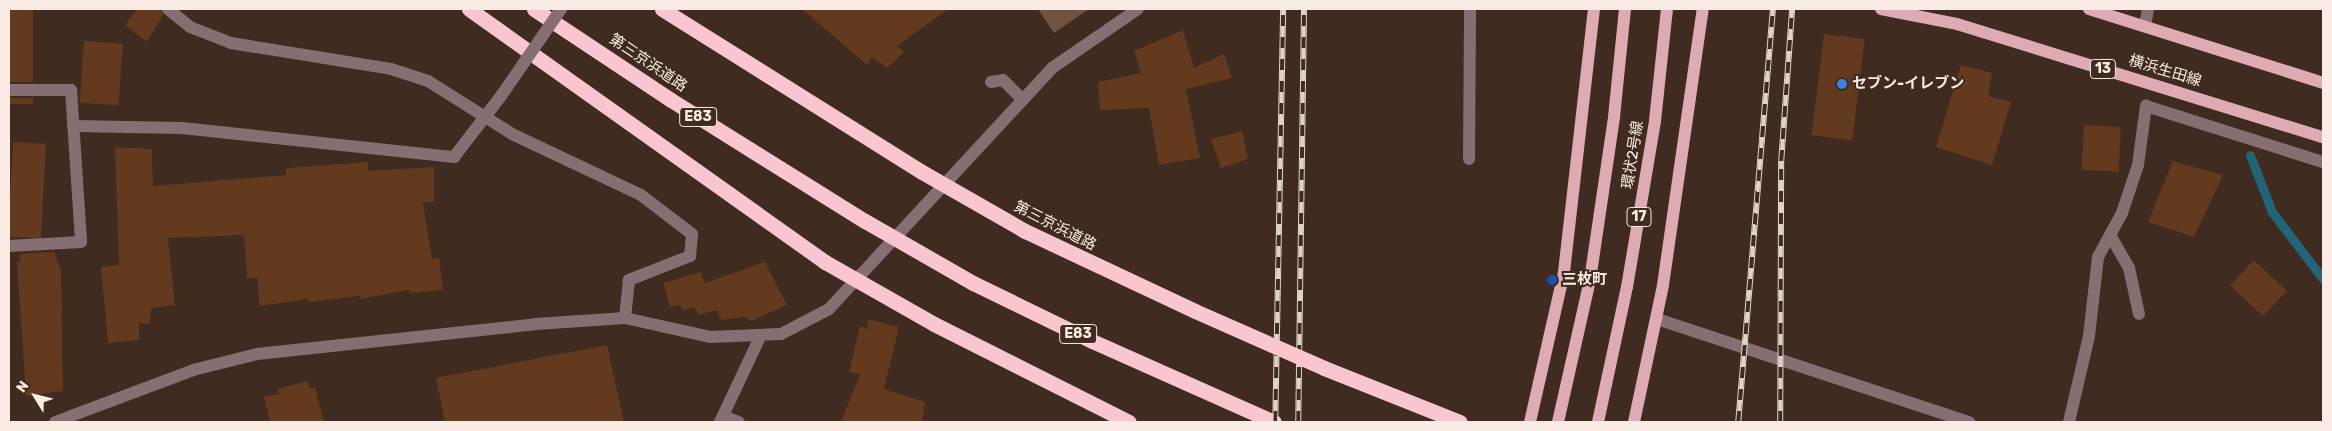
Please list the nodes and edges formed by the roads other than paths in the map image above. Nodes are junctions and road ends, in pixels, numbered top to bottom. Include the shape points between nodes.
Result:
1 (168, 9) edge
2 (469, 9) edge
3 (534, 9) edge
4 (561, 9) edge
5 (662, 9) edge
6 (1138, 9) edge
7 (1470, 9) edge
8 (1594, 9) edge
9 (1625, 9) edge
10 (1667, 9) edge
11 (1703, 9) edge
12 (1881, 9) edge
13 (2089, 9) edge
14 (2148, 9) edge
15 (2145, 26) junction
16 (991, 82) dead end
17 (2323, 83) edge
18 (9, 90) edge
19 (1023, 100) junction
20 (488, 116) junction
21 (73, 126) junction
22 (2323, 137) edge
23 (1469, 159) dead end
24 (2323, 162) edge
25 (2110, 235) junction
26 (9, 246) edge
27 (2140, 314) dead end
28 (625, 318) junction
29 (1657, 319) junction
30 (760, 337) junction
31 (722, 419) edge
32 (55, 422) edge
33 (739, 422) edge
34 (1129, 422) edge
35 (1274, 422) edge
36 (1460, 422) edge
37 (1530, 422) edge
38 (1558, 422) edge
39 (1598, 422) edge
40 (1634, 422) edge
41 (1969, 422) edge
42 (2069, 422) edge

1 - 20 street via 190,27 231,43 391,69 428,81
2 - 34 highway, bridge via 825,262 934,324
3 - 35 highway, 第三京浜道路 / E83, bridge via 865,222 973,283 1183,383
4 - 20 street, bridge
5 - 36 highway, 第三京浜道路, bridge via 922,172 1025,231 1324,368
6 - 19 street via 1052,68
7 - 23 street
8 - 37 main road via 1564,272
9 - 38 main road, 環状2号線, bridge via 1614,117 1590,280
10 - 39 main road, 環状2号線 / 17 via 1655,121 1627,287
11 - 29 main road
12 - 22 main road, 横浜生田線 / 13 via 1957,24
13 - 15 main road
14 - 15 street
15 - 17 main road
16 - 19 street via 1003,80
18 - 21 street via 71,90
19 - 30 street via 829,309 781,334
20 - 21 street via 454,157 182,128
20 - 28 street via 512,134 641,195 692,234 690,256 628,280
21 - 26 street via 81,242
24 - 25 street via 2146,106 2138,165 2122,212
25 - 27 street via 2129,268
25 - 42 street via 2098,257 2089,336
28 - 30 street via 710,337
28 - 32 street via 536,324 258,354 193,370
29 - 40 main road
29 - 41 street
30 - 31 street
31 - 33 street

